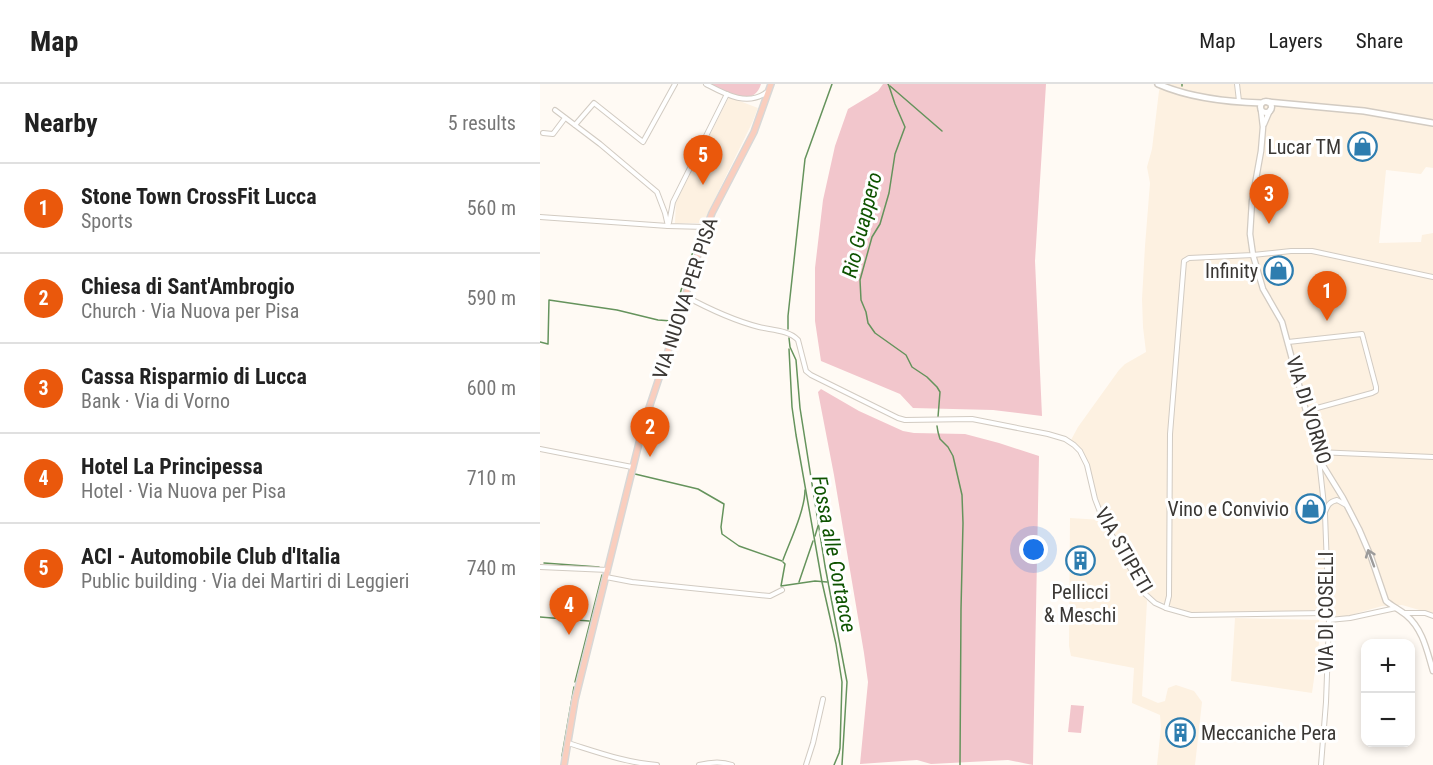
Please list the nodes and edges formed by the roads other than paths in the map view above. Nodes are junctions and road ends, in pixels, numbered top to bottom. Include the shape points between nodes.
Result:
1 (675, 84) edge
2 (706, 84) edge
3 (1158, 84) edge
4 (1237, 84) edge
5 (771, 86) edge
6 (728, 94) junction
7 (1241, 101) junction
8 (1265, 103) junction
9 (1283, 105) junction
10 (555, 110) dead end
11 (1261, 110) junction
12 (1270, 110) junction
13 (565, 118) junction
14 (1433, 123) edge
15 (575, 125) junction
16 (1263, 127) junction
17 (543, 133) dead end
18 (540, 218) edge
19 (668, 226) junction
20 (706, 227) junction
21 (1253, 255) junction
22 (1433, 277) edge
23 (685, 296) junction
24 (1288, 342) junction
25 (1305, 412) junction
26 (540, 449) edge
27 (1317, 452) junction
28 (1433, 457) edge
29 (1319, 459) junction
30 (632, 467) junction
31 (1346, 505) junction
32 (1325, 514) junction
33 (540, 567) edge
34 (608, 570) junction
35 (606, 577) junction
36 (782, 590) dead end
37 (1166, 608) junction
38 (1396, 608) junction
39 (1328, 613) junction
40 (1404, 613) junction
41 (1433, 616) edge
42 (1329, 620) junction
43 (1433, 671) edge
44 (823, 699) dead end
45 (567, 743) junction
46 (564, 765) edge
47 (657, 765) edge
48 (699, 765) edge
49 (732, 765) edge
50 (806, 765) edge
51 (1321, 765) edge

1 - 15 street via 643,142 594,103
2 - 6 street
3 - 7 main road via 1189,95
4 - 7 street
5 - 6 street via 764,95 751,100
5 - 20 main road, VIA NUOVA PER PISA via 756,126
6 - 19 street via 673,202
7 - 8 main road
7 - 11 main road
8 - 9 main road
8 - 11 main road
8 - 12 main road
9 - 12 main road
9 - 14 main road via 1364,111
10 - 13 street
11 - 12 main road
11 - 16 street, VIA DI VORNO
12 - 16 street, VIA DI VORNO
13 - 15 street
13 - 17 street via 553,134
15 - 19 street via 657,192
16 - 21 street, VIA DI VORNO via 1252,201
18 - 19 street
19 - 20 street
20 - 23 main road, VIA NUOVA PER PISA
21 - 22 street via 1312,251
21 - 24 street, VIA DI VORNO via 1263,288
21 - 37 street via 1189,258 1183,263 1170,434
23 - 30 main road, VIA NUOVA PER PISA
23 - 37 street, VIA STIPETI via 726,316 795,336 806,371 811,375 898,418 972,419 1065,439 1084,459 1102,517 1144,593
24 - 25 street, VIA DI VORNO
24 - 25 street via 1362,334 1376,387 1372,393
25 - 27 street, VIA DI VORNO
26 - 30 street
27 - 28 street
27 - 29 street, VIA DI VORNO
29 - 31 street, VIA DI VORNO
29 - 32 street, VIA DI COSELLI
30 - 34 main road, VIA NUOVA PER PISA
31 - 32 street via 1337,500 1332,502
38 -> 31 street, VIA DI VORNO via 1383,596 1371,557
32 - 39 street, VIA DI COSELLI
33 - 34 street
34 - 35 main road, VIA NUOVA PER PISA
35 - 36 street via 770,596
35 - 45 main road, VIA NUOVA PER PISA
37 - 39 street, VIA STIPETI via 1191,615
38 - 40 street, VIA DI VORNO
38 - 42 street
39 - 42 street, VIA DI COSELLI
40 - 41 street
40 - 43 street, VIA DI VORNO via 1423,638
42 - 51 street, VIA DI COSELLI
44 - 50 street
45 - 46 main road, VIA NUOVA PER PISA
45 - 47 street
48 - 49 street

